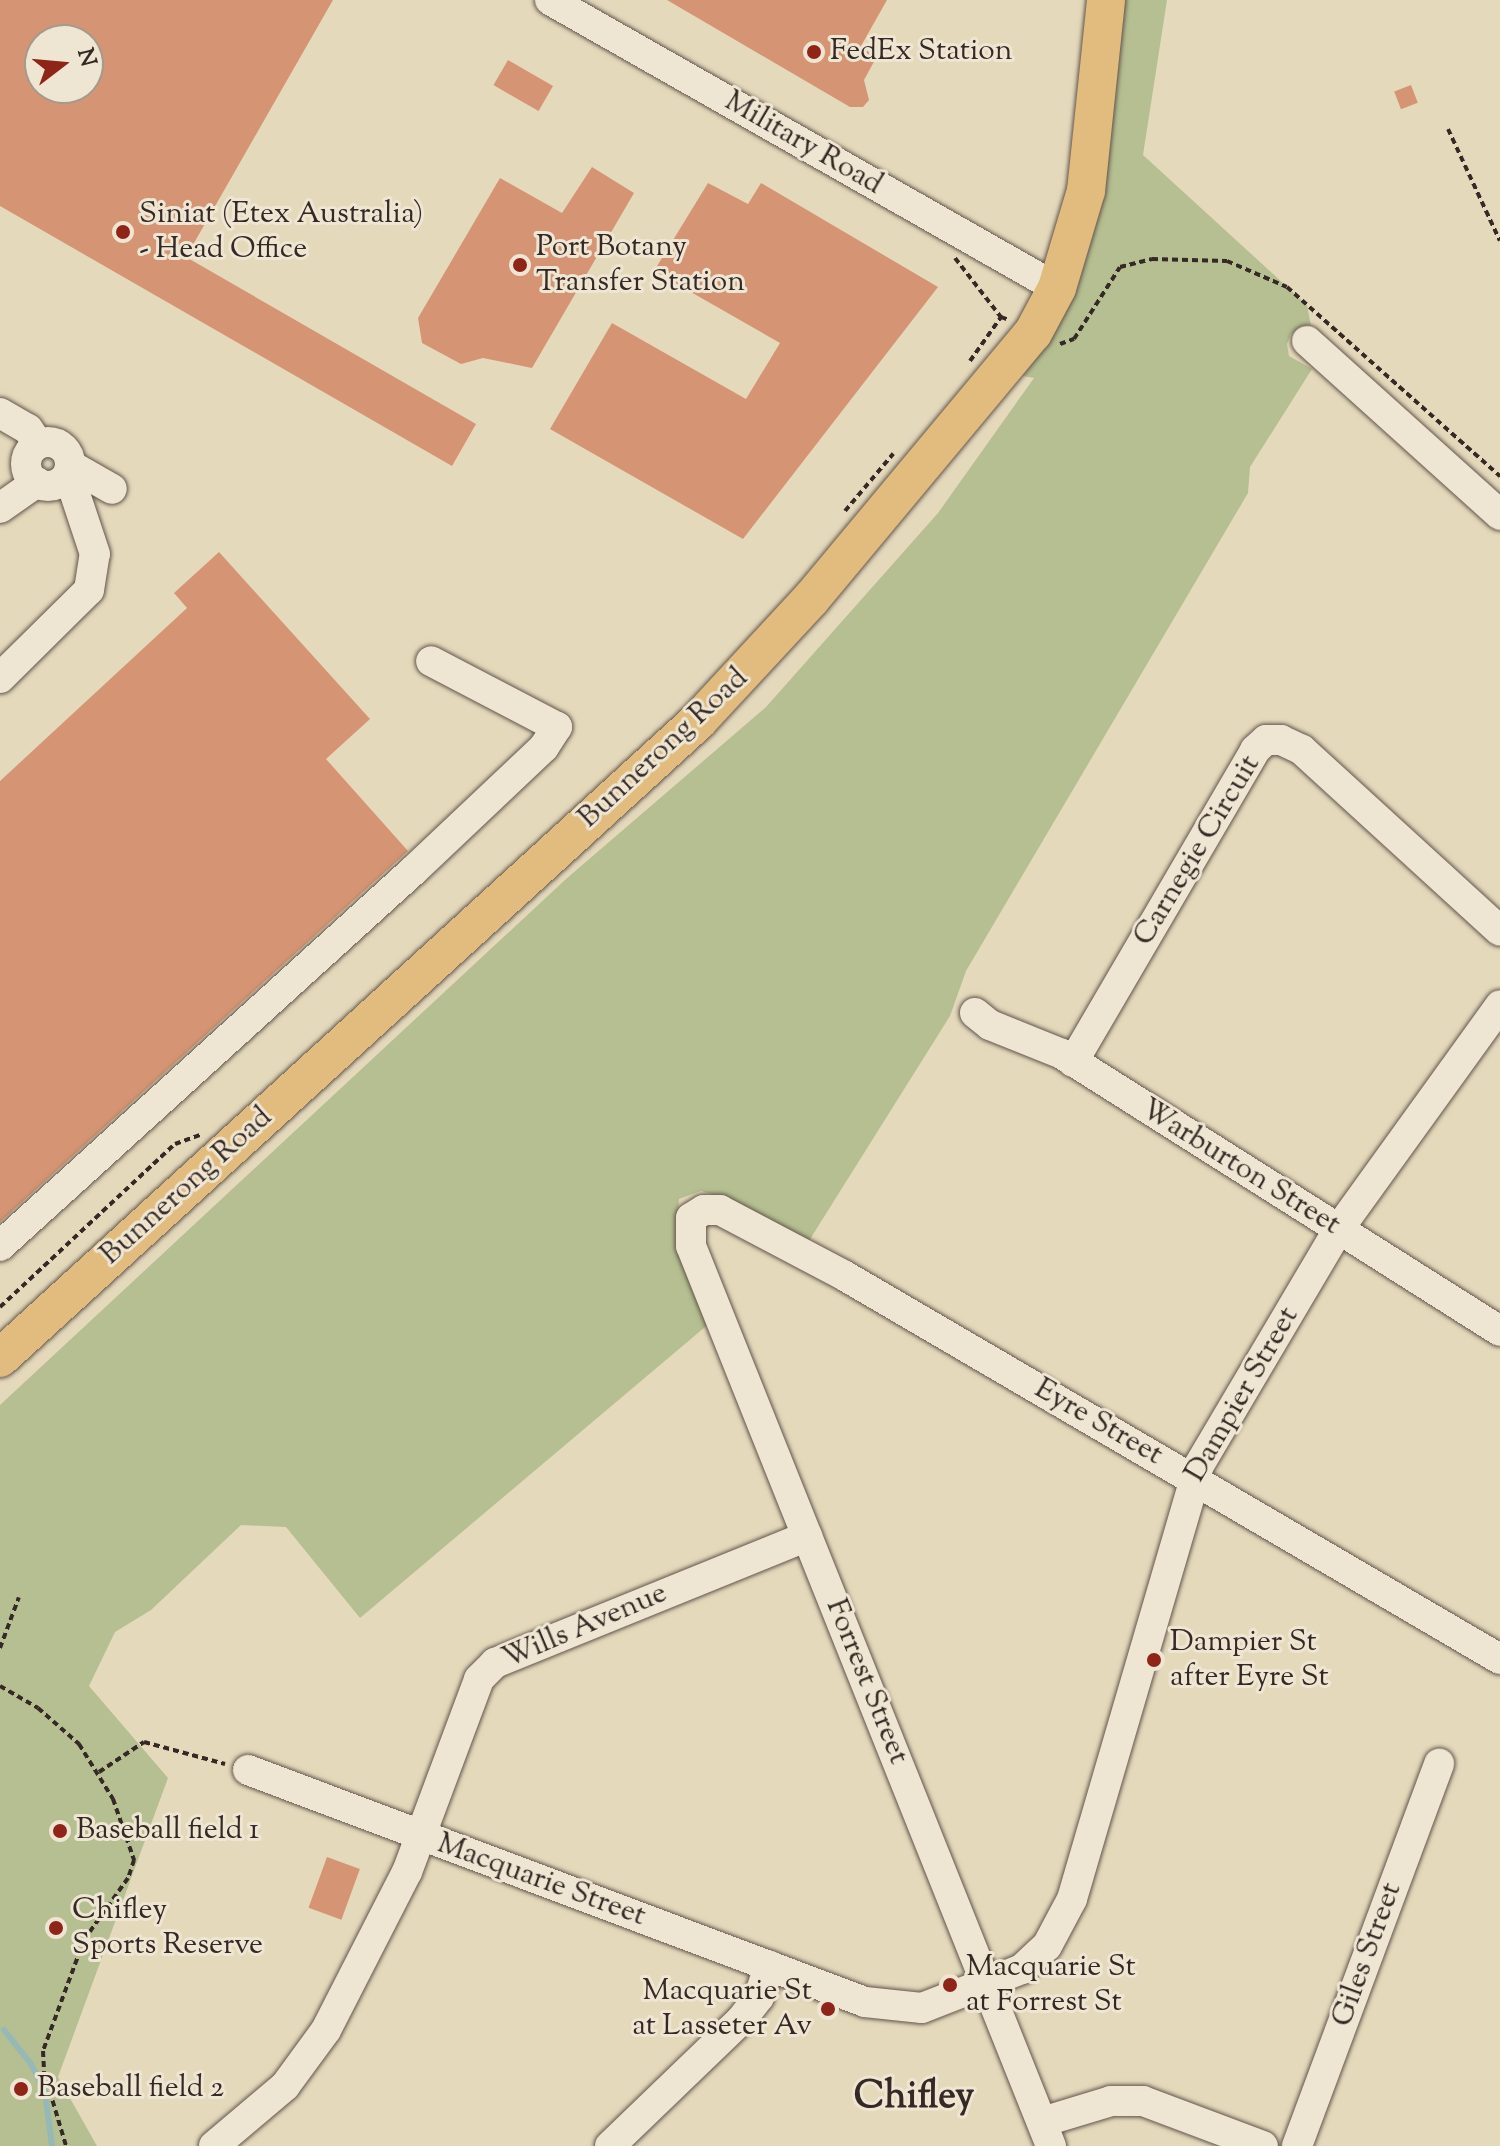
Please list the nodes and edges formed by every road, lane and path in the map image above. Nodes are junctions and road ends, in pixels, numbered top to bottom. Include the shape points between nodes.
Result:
1 (550, 0) edge
2 (1106, 0) edge
3 (1448, 129) dead end
4 (1500, 241) edge
5 (1057, 288) junction
6 (1033, 333) junction
7 (1307, 341) dead end
8 (967, 365) dead end
9 (0, 413) edge
10 (0, 429) edge
11 (898, 447) dead end
12 (34, 448) junction
13 (58, 476) junction
14 (1500, 476) edge
15 (112, 489) dead end
16 (0, 508) edge
17 (1500, 515) edge
18 (836, 523) dead end
19 (431, 661) dead end
20 (0, 678) edge
21 (1500, 931) edge
22 (1500, 1005) edge
23 (975, 1013) dead end
24 (1073, 1062) junction
25 (205, 1132) dead end
26 (691, 1218) joint
27 (1338, 1230) junction
28 (0, 1246) edge
29 (0, 1307) edge
30 (1500, 1331) edge
31 (0, 1358) edge
32 (1194, 1479) junction
33 (807, 1536) junction
34 (19, 1597) dead end
35 (0, 1648) edge
36 (1500, 1659) edge
37 (0, 1686) edge
38 (1439, 1764) dead end
39 (248, 1770) joint
40 (99, 1772) junction
41 (419, 1836) junction
42 (769, 1966) junction
43 (989, 1984) junction
44 (1046, 2134) edge
45 (66, 2146) edge
46 (214, 2146) edge
47 (610, 2146) edge
48 (1263, 2146) edge
49 (1297, 2146) edge

1 - 5 street, Military Road
2 - 5 main road, Bunnerong Road via 1086,191
3 - 4 path
5 - 6 main road, Bunnerong Road
6 - 8 path via 1001,317
6 - 14 path via 1065,345 1112,274 1132,261 1227,261 1287,287
6 - 31 main road, Bunnerong Road via 811,599 698,721
7 - 17 street
9 - 12 street via 28,429
10 - 12 street
11 - 18 path
12 - 13 street via 27,468
13 - 15 street
13 - 16 street
13 - 20 street via 95,554 91,577 79,602
19 - 28 street via 557,727 544,747 413,871
21 - 24 street, Carnegie Circuit via 1302,750 1266,740 1255,750
22 - 27 street, Dampier Street
23 - 24 street, Warburton Street via 990,1025
24 - 27 street, Warburton Street
25 - 29 path via 175,1144
26 - 32 street, Eyre Street via 704,1210 720,1210
26 - 33 street, Forrest Street via 691,1246
27 - 30 street, Warburton Street
27 - 32 street, Dampier Street
32 - 36 street, Eyre Street
32 - 43 street, Dampier Street via 1072,1899 1060,1928 1033,1961
33 - 41 street, Wills Avenue via 495,1663 479,1679
33 - 43 street, Forrest Street
34 - 35 path
37 - 40 path via 38,1708 79,1744
38 - 49 street, Giles Street
39 - 40 path via 144,1742
39 - 41 street, Macquarie Street
40 - 45 path via 134,1860 128,1878 84,1940 43,2051
41 - 42 street, Macquarie Street
41 - 46 street, Wills Avenue via 326,2030 285,2086
42 - 43 street, Macquarie Street via 896,2009 937,2004
42 - 47 street via 759,1997 741,2020
43 - 44 street, Forrest Street
44 - 48 street via 1111,2101 1143,2101

